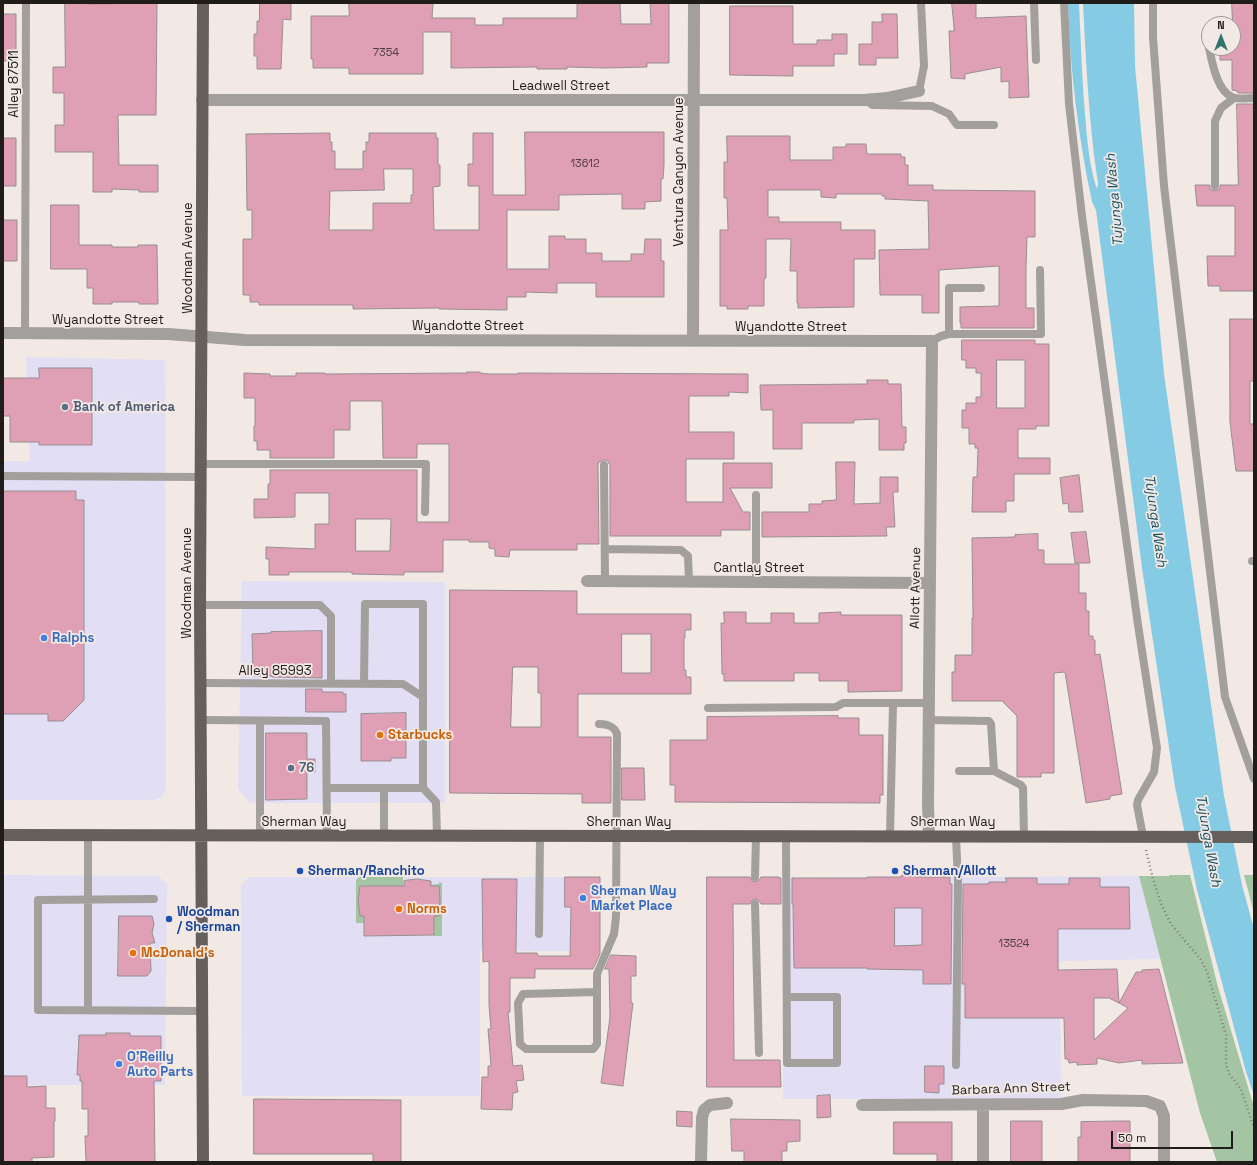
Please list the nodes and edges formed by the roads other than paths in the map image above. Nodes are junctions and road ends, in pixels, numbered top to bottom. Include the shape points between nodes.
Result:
1 (26, 3) edge
2 (203, 3) edge
3 (694, 3) edge
4 (921, 3) edge
5 (1034, 3) edge
6 (1064, 3) edge
7 (1153, 3) edge
8 (1211, 56) edge
9 (1036, 60) dead end
10 (919, 91) joint
11 (1234, 98) junction
12 (1254, 98) edge
13 (202, 100) junction
14 (693, 100) junction
15 (864, 100) junction
16 (994, 125) dead end
17 (1215, 186) dead end
18 (1040, 270) dead end
19 (981, 288) dead end
20 (3, 333) edge
21 (25, 333) junction
22 (949, 334) junction
23 (202, 336) junction
24 (693, 341) junction
25 (932, 341) junction
26 (201, 464) junction
27 (604, 466) dead end
28 (3, 476) edge
29 (201, 477) junction
30 (756, 495) dead end
31 (425, 512) dead end
32 (605, 549) junction
33 (587, 581) dead end
34 (605, 581) junction
35 (689, 582) junction
36 (756, 582) junction
37 (930, 583) junction
38 (200, 605) junction
39 (201, 683) junction
40 (332, 683) junction
41 (364, 683) junction
42 (423, 697) junction
43 (929, 703) junction
44 (893, 704) junction
45 (708, 708) dead end
46 (201, 720) junction
47 (929, 720) junction
48 (260, 721) junction
49 (599, 724) dead end
50 (959, 771) dead end
51 (994, 771) junction
52 (1254, 779) edge
53 (327, 788) junction
54 (384, 788) junction
55 (424, 788) junction
56 (3, 835) edge
57 (88, 836) junction
58 (202, 836) junction
59 (260, 836) junction
60 (327, 836) junction
61 (384, 836) junction
62 (437, 836) junction
63 (540, 836) junction
64 (617, 836) junction
65 (756, 836) junction
66 (786, 836) junction
67 (890, 836) junction
68 (929, 836) junction
69 (956, 836) junction
70 (1024, 836) junction
71 (1143, 836) junction
72 (1253, 837) edge
73 (755, 876) dead end
74 (154, 899) dead end
75 (88, 900) junction
76 (755, 904) dead end
77 (539, 934) dead end
78 (597, 992) junction
79 (788, 997) junction
80 (88, 1010) junction
81 (202, 1011) junction
82 (758, 1053) dead end
83 (956, 1065) dead end
84 (727, 1103) dead end
85 (862, 1105) dead end
86 (983, 1105) junction
87 (203, 1162) edge
88 (701, 1162) edge
89 (982, 1162) edge
90 (1164, 1162) edge

1 - 21 lane, Alley 87511
2 - 13 main road, Woodman Avenue
3 - 14 street, Ventura Canyon Avenue
4 - 10 lane via 924,66
5 - 9 lane
6 - 71 lane via 1069,104 1082,216 1157,748 1154,772 1137,805
7 - 52 lane via 1153,37 1164,186 1225,697
8 - 11 lane via 1219,82
10 - 15 street, Leadwell Street
11 - 12 lane
11 - 17 lane via 1221,108 1214,121
13 - 14 street, Leadwell Street
13 - 23 main road, Woodman Avenue
14 - 15 street, Leadwell Street
14 - 24 street, Ventura Canyon Avenue
15 - 16 lane via 873,105 932,106 949,114 957,125
18 - 22 lane via 1041,334
19 - 22 lane via 949,288
20 - 21 street, Wyandotte Street
21 - 23 street, Wyandotte Street
22 - 25 lane
23 - 24 street, Wyandotte Street via 245,340
23 - 26 main road, Woodman Avenue
24 - 25 street, Wyandotte Street
25 - 37 street, Allott Avenue
26 - 29 main road, Woodman Avenue
26 - 31 lane via 426,464
27 - 32 lane
28 - 29 lane
29 - 38 main road, Woodman Avenue
30 - 36 lane
32 - 34 lane
32 - 35 lane via 681,550 688,556
33 - 34 street, Cantlay Street
34 - 35 street, Cantlay Street
35 - 36 street, Cantlay Street
36 - 37 street, Cantlay Street
37 - 43 street, Allott Avenue
38 - 39 main road, Woodman Avenue
38 - 40 lane via 320,604 332,616
39 - 40 lane, Alley 85993
39 - 46 main road, Woodman Avenue
40 - 41 lane, Alley 85993
41 - 42 lane, Alley 85993 via 403,684
41 - 42 lane via 365,604 423,604
42 - 55 lane
43 - 44 lane
43 - 47 street, Allott Avenue
44 - 45 lane via 843,703 836,707
44 - 67 lane
46 - 48 lane
46 - 58 main road, Woodman Avenue
47 - 51 lane via 989,722
47 - 68 street, Allott Avenue
48 - 53 lane via 326,721
48 - 59 lane
49 - 64 lane via 612,726 617,734
50 - 51 lane
51 - 70 lane via 1023,788
53 - 54 lane
53 - 60 lane
54 - 55 lane
54 - 61 lane
55 - 62 lane via 436,802
56 - 57 main road, Sherman Way
57 - 58 main road, Sherman Way
57 - 75 lane
58 - 59 main road, Sherman Way
58 - 81 main road, Woodman Avenue
59 - 60 main road, Sherman Way
60 - 61 main road, Sherman Way
61 - 62 main road, Sherman Way
62 - 63 main road, Sherman Way
63 - 64 main road, Sherman Way
63 - 77 lane
64 - 65 main road, Sherman Way
64 - 78 lane via 614,934 597,974
65 - 66 main road, Sherman Way
65 - 73 lane
66 - 67 main road, Sherman Way
66 - 79 lane
67 - 68 main road, Sherman Way
68 - 69 main road, Sherman Way
69 - 70 main road, Sherman Way
69 - 83 lane
70 - 71 main road, Sherman Way
71 - 72 main road, Sherman Way
74 - 75 lane
75 - 80 lane
75 - 80 lane via 38,900 38,1010
76 - 82 lane
78 - 78 lane via 597,1044 593,1049 526,1049 520,1044 518,1003 523,994
79 - 79 lane via 788,1063 837,1063 837,997
80 - 81 lane
81 - 87 main road, Woodman Avenue
84 - 88 street via 710,1105 704,1110
85 - 86 street, Barbara Ann Street
86 - 89 street
86 - 90 street, Barbara Ann Street via 1061,1104 1083,1100 1146,1101 1160,1106 1164,1116

